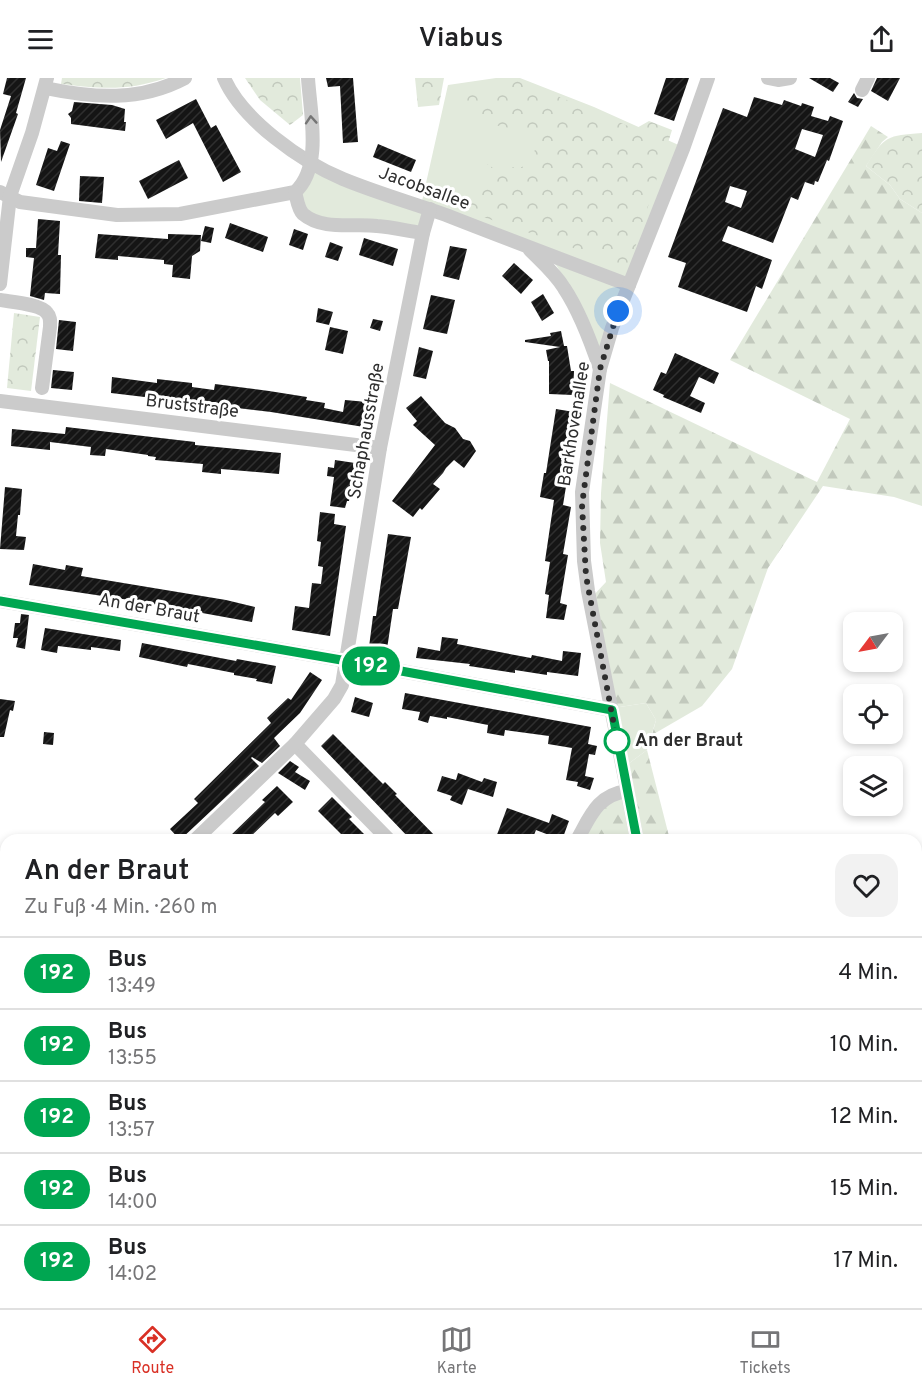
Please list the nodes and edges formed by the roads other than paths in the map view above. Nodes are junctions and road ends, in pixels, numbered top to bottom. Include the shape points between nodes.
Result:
1 (185, 78) edge
2 (224, 78) edge
3 (308, 78) edge
4 (708, 78) edge
5 (768, 78) edge
6 (790, 78) edge
7 (46, 83) edge
8 (312, 162) junction
9 (295, 192) junction
10 (5, 194) edge
11 (430, 209) junction
12 (423, 233) junction
13 (527, 246) junction
14 (0, 285) edge
15 (629, 285) junction
16 (0, 300) edge
17 (600, 369) junction
18 (42, 388) dead end
19 (0, 401) edge
20 (380, 448) junction
21 (0, 601) edge
22 (347, 661) junction
23 (612, 710) junction
24 (296, 744) junction
25 (627, 791) junction
26 (201, 834) edge
27 (383, 834) edge
28 (581, 834) edge
29 (636, 834) edge

1 - 7 street via 166,88 129,97 73,94
2 - 8 street, Jacobsallee via 258,124
8 -> 3 street
4 - 15 street, Barkhovenallee
5 - 6 street
7 - 10 street via 32,133
8 - 9 street
8 - 11 street, Jacobsallee via 349,181
9 - 10 street via 180,214 117,215 52,207
9 - 12 street via 300,211 328,224 375,225
10 - 14 street
11 - 12 street, Schaphausstraße
11 - 13 street, Jacobsallee
12 - 20 street, Schaphausstraße
13 - 15 street, Jacobsallee
13 - 17 street, Jacobsallee via 565,289
15 - 17 street, Barkhovenallee
16 - 18 street via 41,308 50,318
17 - 23 street, Barkhovenallee via 582,492 584,561
19 - 20 street, Bruststraße
20 - 22 street, Schaphausstraße
21 - 22 street, An der Braut
22 - 23 street, An der Braut
22 - 24 street, Schaphausstraße via 342,685 334,699
23 - 25 street, Barkhovenallee
24 - 26 street, Schaphausstraße
24 - 27 street
25 - 28 street via 600,802
25 - 29 street, Barkhovenallee

